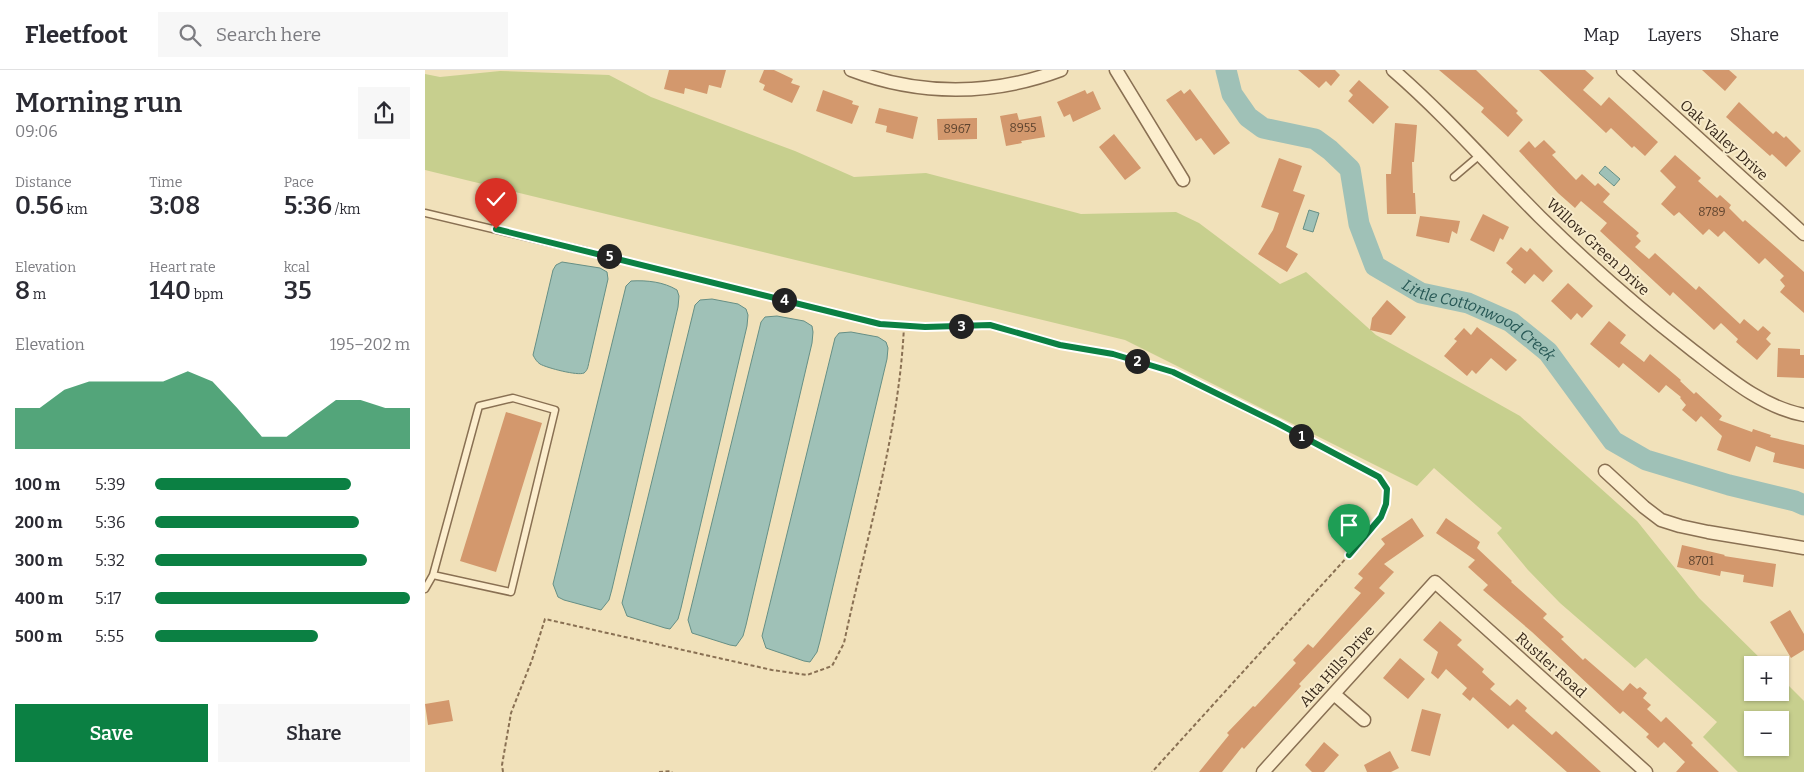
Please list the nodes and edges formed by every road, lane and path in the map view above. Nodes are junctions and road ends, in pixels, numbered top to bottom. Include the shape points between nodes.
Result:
1 (851, 70) edge
2 (1061, 70) edge
3 (1116, 70) edge
4 (1393, 70) edge
5 (1623, 70) edge
6 (1481, 154) junction
7 (1453, 178) dead end
8 (1183, 180) dead end
9 (425, 213) edge
10 (1804, 234) edge
11 (586, 251) joint
12 (904, 326) junction
13 (1804, 415) edge
14 (1605, 471) dead end
15 (1804, 548) edge
16 (433, 575) junction
17 (1435, 582) joint
18 (425, 589) edge
19 (1334, 694) junction
20 (1364, 720) dead end
21 (503, 772) edge
22 (659, 772) edge
23 (672, 772) edge
24 (1152, 772) edge
25 (1263, 772) edge
26 (1646, 772) edge

1 - 2 street via 887,82 952,90 1015,84
3 - 8 street
4 - 6 street, Willow Green Drive
5 - 10 street, Oak Valley Drive
6 - 7 lane
6 - 13 street, Willow Green Drive via 1575,250 1671,333 1750,392 1772,405
9 - 11 lane
11 - 12 path via 880,324
12 - 21 path via 902,363 886,462 844,643 833,666 807,675 772,670 545,619 511,713
12 - 24 path via 990,325 1060,345 1113,354 1173,372 1379,477 1387,489 1381,517
14 - 15 street via 1661,520 1708,532
16 - 16 lane via 479,406 513,398 555,410 511,592
16 - 18 lane
17 - 19 street, Alta Hills Drive
17 - 26 street, Rustler Road
19 - 20 street
19 - 25 street, Alta Hills Drive
22 - 23 path

